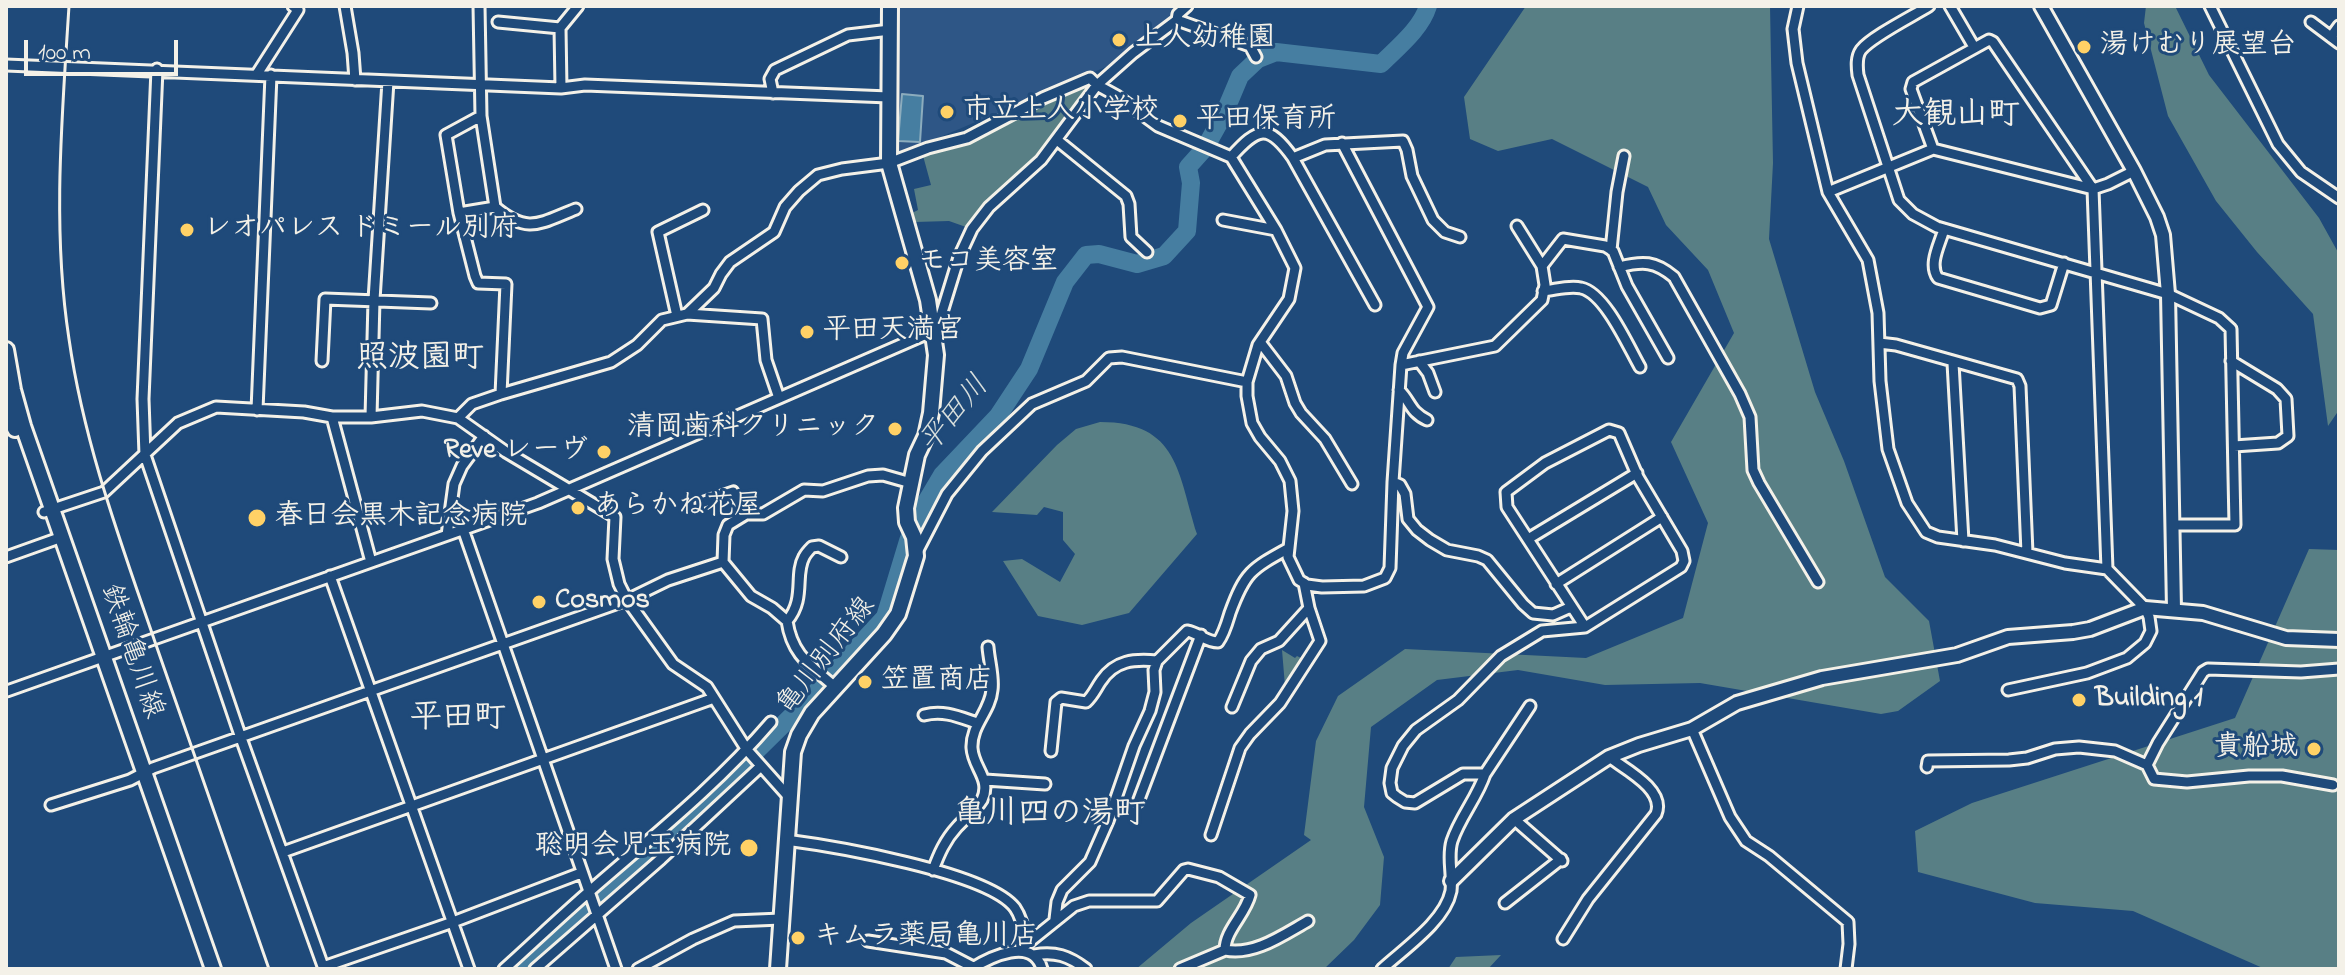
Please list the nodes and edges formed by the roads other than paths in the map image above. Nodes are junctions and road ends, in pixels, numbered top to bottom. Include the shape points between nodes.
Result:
1 (345, 6) edge
2 (479, 6) edge
3 (578, 6) edge
4 (890, 6) edge
5 (1798, 6) edge
6 (1929, 6) edge
7 (1950, 6) edge
8 (2041, 6) edge
9 (2210, 6) edge
10 (299, 8) edge
11 (1181, 10) edge
12 (498, 22) dead end
13 (2311, 22) dead end
14 (2339, 26) edge
15 (560, 28) junction
16 (890, 30) junction
17 (2335, 40) edge
18 (1974, 47) junction
19 (1256, 57) dead end
20 (6, 65) edge
21 (157, 69) junction
22 (257, 74) junction
23 (271, 75) junction
24 (355, 80) junction
25 (388, 81) junction
26 (479, 83) junction
27 (1097, 85) junction
28 (561, 88) junction
29 (773, 93) junction
30 (889, 97) junction
31 (481, 116) junction
32 (1057, 140) junction
33 (1342, 143) junction
34 (1933, 149) junction
35 (1624, 156) dead end
36 (1231, 157) junction
37 (1293, 158) junction
38 (889, 163) junction
39 (1888, 166) junction
40 (2134, 171) junction
41 (2093, 189) junction
42 (1828, 192) junction
43 (2339, 198) edge
44 (495, 207) junction
45 (576, 209) dead end
46 (703, 210) dead end
47 (459, 213) junction
48 (1223, 220) dead end
49 (1517, 226) dead end
50 (1944, 229) junction
51 (1276, 230) junction
52 (1460, 237) dead end
53 (1611, 250) junction
54 (1147, 252) dead end
55 (2064, 263) junction
56 (1542, 266) junction
57 (1619, 267) junction
58 (2097, 272) junction
59 (1543, 291) junction
60 (2168, 294) junction
61 (374, 300) junction
62 (431, 303) dead end
63 (1375, 305) dead end
64 (682, 315) junction
65 (933, 331) junction
66 (1260, 342) junction
67 (1879, 343) junction
68 (6, 350) edge
69 (1668, 358) dead end
70 (322, 361) dead end
71 (1419, 361) junction
72 (2231, 361) junction
73 (1953, 363) junction
74 (1401, 365) junction
75 (1640, 367) dead end
76 (1247, 382) junction
77 (1399, 390) junction
78 (1435, 392) dead end
79 (501, 394) junction
80 (779, 398) junction
81 (6, 404) edge
82 (257, 410) junction
83 (332, 417) junction
84 (371, 417) junction
85 (458, 418) junction
86 (1427, 420) dead end
87 (484, 436) junction
88 (2234, 446) junction
89 (145, 455) junction
90 (1637, 473) junction
91 (1393, 482) junction
92 (911, 483) junction
93 (1352, 484) dead end
94 (568, 491) junction
95 (701, 503) dead end
96 (49, 511) junction
97 (746, 514) junction
98 (1662, 517) junction
99 (2173, 525) junction
100 (463, 529) junction
101 (447, 535) junction
102 (58, 539) junction
103 (1528, 539) junction
104 (1963, 541) junction
105 (1289, 548) junction
106 (2027, 553) junction
107 (916, 556) junction
108 (6, 557) edge
109 (841, 557) dead end
110 (371, 562) junction
111 (723, 562) junction
112 (2107, 569) junction
113 (330, 576) junction
114 (1818, 582) dead end
115 (1304, 583) junction
116 (1556, 584) junction
117 (627, 600) junction
118 (1571, 607) junction
119 (1309, 608) junction
120 (2145, 608) junction
121 (2174, 609) junction
122 (787, 621) junction
123 (202, 622) junction
124 (1585, 627) junction
125 (1201, 635) junction
126 (2339, 640) edge
127 (503, 645) junction
128 (988, 647) dead end
129 (100, 658) junction
130 (1157, 661) junction
131 (2339, 669) edge
132 (833, 685) junction
133 (2008, 690) dead end
134 (7, 691) edge
135 (372, 692) junction
136 (714, 698) junction
137 (1530, 706) dead end
138 (1232, 707) dead end
139 (924, 715) dead end
140 (771, 722) dead end
141 (977, 723) junction
142 (1692, 729) junction
143 (241, 738) junction
144 (747, 750) junction
145 (1051, 751) dead end
146 (1609, 757) junction
147 (542, 760) junction
148 (759, 763) junction
149 (2147, 765) junction
150 (1927, 767) dead end
151 (140, 774) junction
152 (1485, 774) junction
153 (985, 780) junction
154 (1045, 784) dead end
155 (2333, 785) dead end
156 (788, 796) junction
157 (1138, 802) dead end
158 (51, 805) dead end
159 (412, 806) junction
160 (1514, 819) junction
161 (1211, 835) dead end
162 (786, 840) junction
163 (283, 852) junction
164 (933, 870) junction
165 (581, 873) junction
166 (1451, 881) junction
167 (589, 892) junction
168 (1505, 903) dead end
169 (597, 914) junction
170 (781, 919) junction
171 (1055, 919) junction
172 (1308, 921) dead end
173 (453, 922) junction
174 (1563, 939) dead end
175 (868, 941) dead end
176 (1027, 943) junction
177 (1225, 950) junction
178 (1018, 951) junction
179 (1034, 955) junction
180 (1204, 964) edge
181 (324, 968) edge
182 (972, 968) edge
183 (204, 969) edge
184 (213, 969) edge
185 (469, 969) edge
186 (504, 969) edge
187 (535, 969) edge
188 (616, 969) edge
189 (638, 969) edge
190 (778, 969) edge
191 (1042, 969) edge
192 (1086, 969) edge
193 (1180, 969) edge
194 (1382, 969) edge
195 (1846, 969) edge

1 - 24 street
2 - 26 street
3 - 15 street
4 - 16 main road, 亀川別府線
5 - 42 street via 1793,29 1797,63
6 - 39 street via 1873,40 1857,62
7 - 18 street
8 - 40 street
9 - 43 street via 2278,144 2301,172
10 - 22 street
11 - 19 street via 1250,46
11 - 27 street
12 - 15 street
13 - 17 street
14 - 17 street
15 - 28 street
16 - 29 street via 848,35 775,70 770,79
16 - 30 main road, 亀川別府線
18 - 34 street via 1913,82
18 - 41 street via 1993,42
20 - 21 street
21 - 22 street
21 - 89 street
22 - 23 street
23 - 24 street
23 - 82 street
24 - 25 street
25 - 26 street
25 - 61 street
26 - 28 street
26 - 31 street
27 - 32 street
27 - 36 street via 1158,126
27 - 38 street via 1090,78 967,138
28 - 29 street
29 - 30 street
30 - 38 main road, 亀川別府線
31 - 44 street
31 - 47 street via 446,135
32 - 54 street via 1126,196 1131,237
32 - 65 street via 972,229
33 - 37 street
33 - 52 street via 1403,141 1412,176 1433,220
33 - 74 street via 1428,307
34 - 39 street
34 - 41 street
35 - 53 street
36 - 37 street via 1262,133 1279,139
36 - 51 street
37 - 63 street
38 - 64 street via 818,175 785,207 774,232 730,262 714,288
38 - 65 main road, 亀川別府線
39 - 42 street
39 - 50 street via 1899,200 1913,214
40 - 41 street
40 - 60 street via 2163,235
41 - 58 street
42 - 67 street via 1868,260
44 - 45 street via 520,224 536,224
44 - 47 street
46 - 64 street via 658,232
47 - 79 street via 478,283 506,284
48 - 51 street
49 - 56 street
50 - 55 street
50 - 55 street via 1933,264 1938,278 2040,308 2051,305
51 - 66 street via 1295,268 1294,278 1289,299
53 - 56 street via 1563,239
53 - 57 street
55 - 58 street
56 - 59 street
57 - 69 street
57 - 114 street via 1660,265 1674,277 1750,417 1753,470 1759,483
58 - 60 street
58 - 112 street
59 - 71 street via 1542,300 1495,346
59 - 75 street via 1575,287 1594,294
60 - 72 street via 2231,329
60 - 99 street
61 - 62 street
61 - 70 street via 325,299
61 - 84 street
64 - 79 street via 662,320 611,362
64 - 80 street via 762,319 766,360
65 - 80 street
65 - 92 main road, 亀川別府線 via 931,413
66 - 76 street
66 - 93 street via 1286,376 1301,413 1325,439
67 - 73 street
67 - 104 street via 1888,449 1898,483 1926,532
68 - 96 main road, 鉄輪亀川線
71 - 74 street
71 - 78 street
72 - 88 street
72 - 88 street via 2286,399 2288,436 2278,443
73 - 104 street
73 - 106 street via 2010,376 2020,386
74 - 77 street
76 - 105 street via 1252,423 1290,481
76 - 107 street via 1109,358 1086,381 1032,404 982,451 947,494
77 - 86 street via 1414,412
77 - 91 street
79 - 85 street via 472,404
80 - 94 street
81 - 96 main road, 鉄輪亀川線
82 - 83 street
82 - 89 street via 216,407 178,423
83 - 84 street
83 - 110 street
84 - 85 street via 422,411
85 - 87 street
87 - 94 street
87 - 101 street via 454,484
88 - 99 street via 2235,525
89 - 96 street via 104,492
89 - 123 street
90 - 98 street
90 - 103 street
90 - 103 street via 1615,430 1545,463 1506,492 1507,507
91 - 115 street via 1390,568 1385,578 1364,586
91 - 118 street via 1405,494 1408,519 1417,530 1447,550 1487,560 1533,613 1553,615
92 - 97 street via 868,476 823,491 804,490 763,514
92 - 107 main road, 亀川別府線 via 906,508
94 - 100 street
94 - 117 street via 615,517 613,559
95 - 97 street via 733,492
96 - 102 main road, 鉄輪亀川線
97 - 111 street via 728,525
98 - 116 street
98 - 124 street via 1682,551 1681,567
99 - 121 street
100 - 101 street
100 - 127 street
101 - 110 street
102 - 108 street
102 - 129 main road, 鉄輪亀川線
103 - 116 street
104 - 106 street
105 - 115 street via 1292,568
105 - 125 street via 1248,574 1218,642
106 - 112 street
107 - 132 main road, 亀川別府線 via 898,614
109 - 122 street via 812,547 803,558 798,598
110 - 113 street
111 - 117 street
111 - 122 street via 751,596
112 - 120 street
113 - 123 street
113 - 135 street
115 - 119 street
116 - 118 street
117 - 127 street
117 - 136 street via 673,664
118 - 124 street
119 - 138 street via 1279,641 1251,661
119 - 161 street via 1320,641 1280,703 1240,748
120 - 121 street
120 - 133 street via 2151,631 2127,658 2087,673
120 - 142 street via 2090,629 2008,637 1957,655 1822,678 1737,703
121 - 126 street via 2286,638
122 - 132 street via 801,658
123 - 129 street
123 - 143 street
124 - 152 street via 1542,631 1501,656 1458,700 1416,730 1392,768 1390,783 1392,793 1415,803 1463,774
125 - 130 street via 1187,631
125 - 157 street
127 - 135 street
127 - 147 street
128 - 141 street via 992,690
129 - 134 street
129 - 151 main road, 鉄輪亀川線
130 - 145 street via 1117,664 1086,702 1056,702
130 - 171 street via 1150,711 1108,821 1090,862 1062,890
131 - 149 street via 2208,669
132 - 156 main road, 亀川別府線 via 799,735
135 - 143 street
135 - 159 street
136 - 144 street
136 - 147 street
137 - 152 street
139 - 141 street via 950,714
140 - 144 street
141 - 153 street via 972,747
142 - 146 street
142 - 195 street via 1746,841 1848,922
143 - 151 street
143 - 163 street
144 - 148 street
144 - 167 street
146 - 160 street
146 - 174 street via 1643,781 1659,806
147 - 159 street
147 - 165 street
148 - 156 street
148 - 169 street
149 - 150 street via 2115,751 2079,747 2009,760 1928,761
149 - 155 street via 2154,779 2282,776
151 - 158 street
151 - 183 main road, 鉄輪亀川線
151 - 184 main road, 鉄輪亀川線
152 - 166 street via 1451,844
153 - 154 street
153 - 164 street via 980,803 944,843
156 - 162 main road, 亀川別府線
159 - 163 street
159 - 173 street
160 - 166 street
160 - 168 street via 1563,861
162 - 164 street
162 - 170 main road, 亀川別府線
163 - 181 street
164 - 176 street via 1004,898 1015,907
165 - 167 street
165 - 173 street
166 - 194 street via 1442,914
167 - 169 street
167 - 186 street
169 - 187 street
169 - 188 street
170 - 189 street via 734,921
170 - 190 main road, 亀川別府線
171 - 176 street
171 - 177 street via 1089,901 1157,901 1188,869 1219,877 1250,895 1225,940
172 - 177 street via 1257,947
173 - 181 street
173 - 185 street
175 - 182 street via 946,953
176 - 178 street
177 - 180 street
178 - 179 street
178 - 182 street via 997,954
179 - 191 street
179 - 192 street via 1063,955
180 - 193 street

